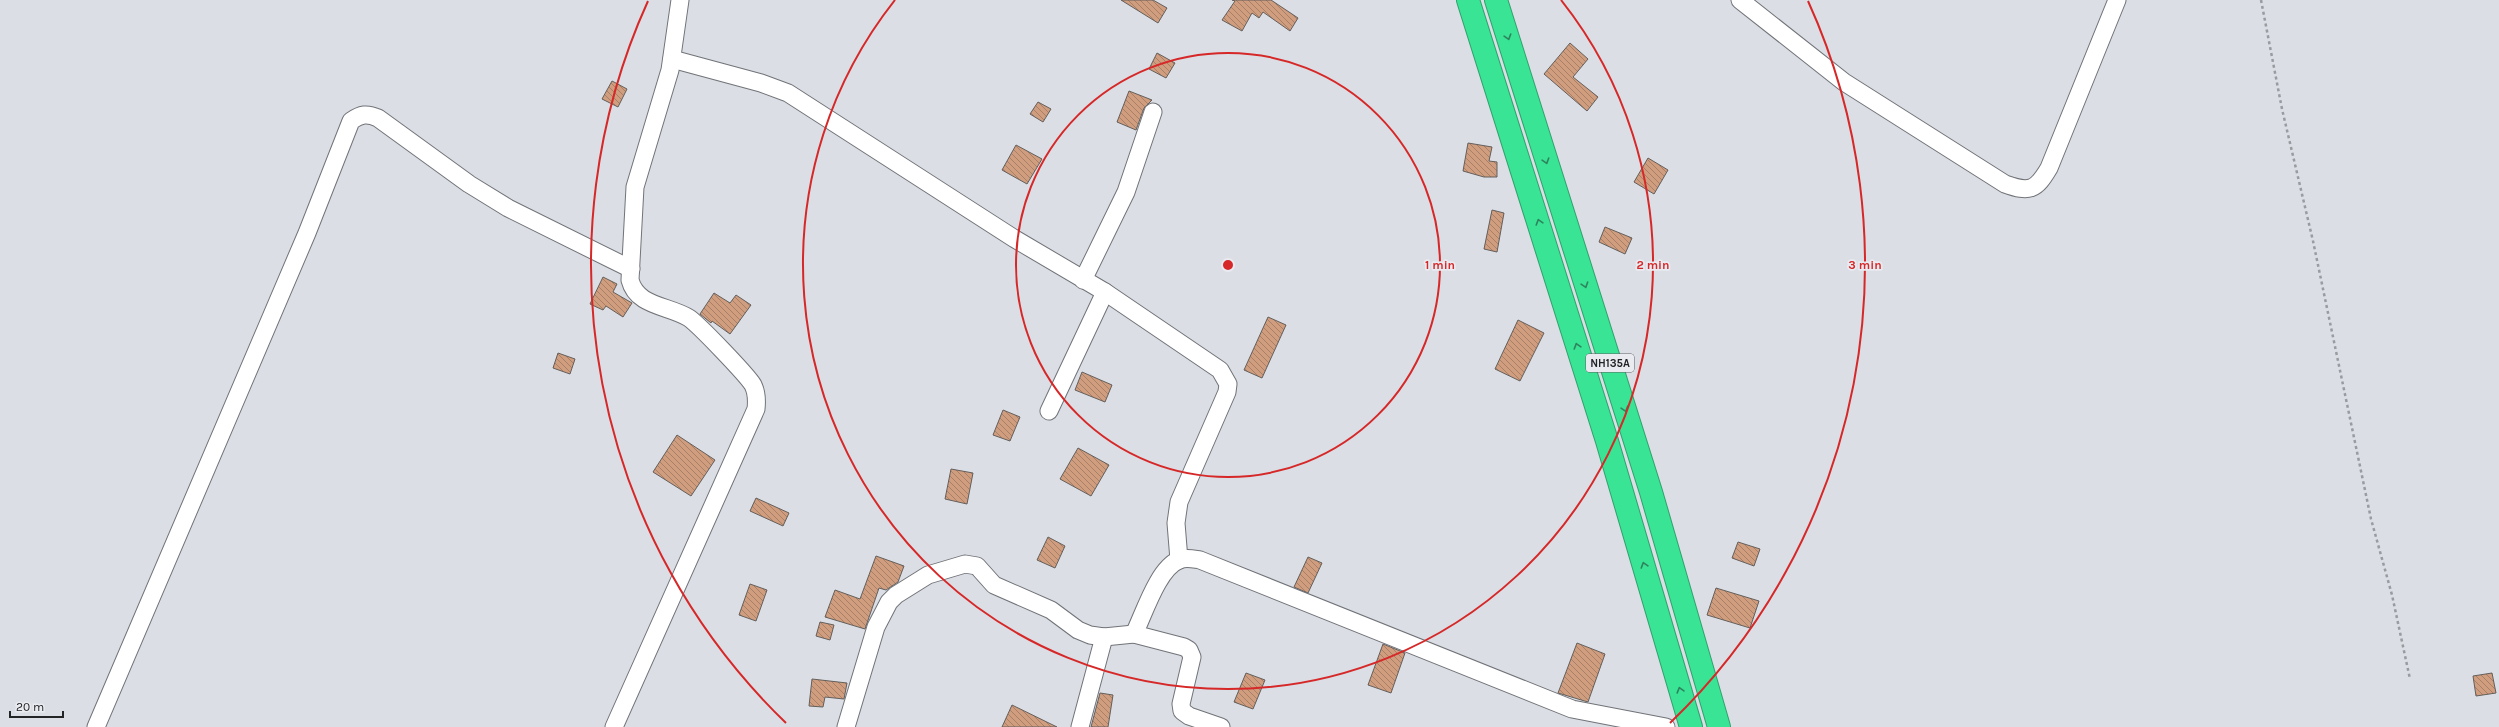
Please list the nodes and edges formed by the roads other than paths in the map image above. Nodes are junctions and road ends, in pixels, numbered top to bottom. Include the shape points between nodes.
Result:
1 (680, 0) edge
2 (1468, 0) edge
3 (1496, 0) edge
4 (1740, 0) edge
5 (2117, 0) edge
6 (672, 59) junction
7 (1153, 112) dead end
8 (631, 269) junction
9 (1084, 280) junction
10 (1105, 292) junction
11 (1049, 411) dead end
12 (1179, 560) junction
13 (1134, 634) junction
14 (1104, 636) junction
15 (96, 727) edge
16 (614, 727) edge
17 (846, 727) edge
18 (1080, 727) edge
19 (1222, 727) edge
20 (1666, 727) edge
21 (1690, 727) edge
22 (1719, 727) edge

1 - 6 street
21 -> 2 highway, NH135A via 1607,442
3 -> 22 highway, NH135A via 1651,492
4 - 5 street via 1844,82 2005,184 2017,189 2030,189 2040,184 2049,168
6 - 8 street via 635,187
6 - 9 street via 761,83 788,93 1015,239
7 - 9 street via 1126,192
8 - 15 street via 508,208 469,184 378,118 368,114 351,121 307,233
8 - 16 street via 632,288 638,295 644,301 683,316 696,324 752,383 757,400 756,409
9 - 10 street
10 - 11 street
10 - 12 street via 1220,370 1228,384 1224,400 1179,502 1176,523
12 - 13 street via 1167,567
12 - 20 street via 1200,560 1572,709
13 - 14 street
13 - 19 street via 1149,636 1189,650 1192,657 1182,699 1182,711 1189,716
14 - 17 street via 1090,635 1078,630 1051,610 994,585 977,566 965,564 928,575 896,594 883,612
14 - 18 street

